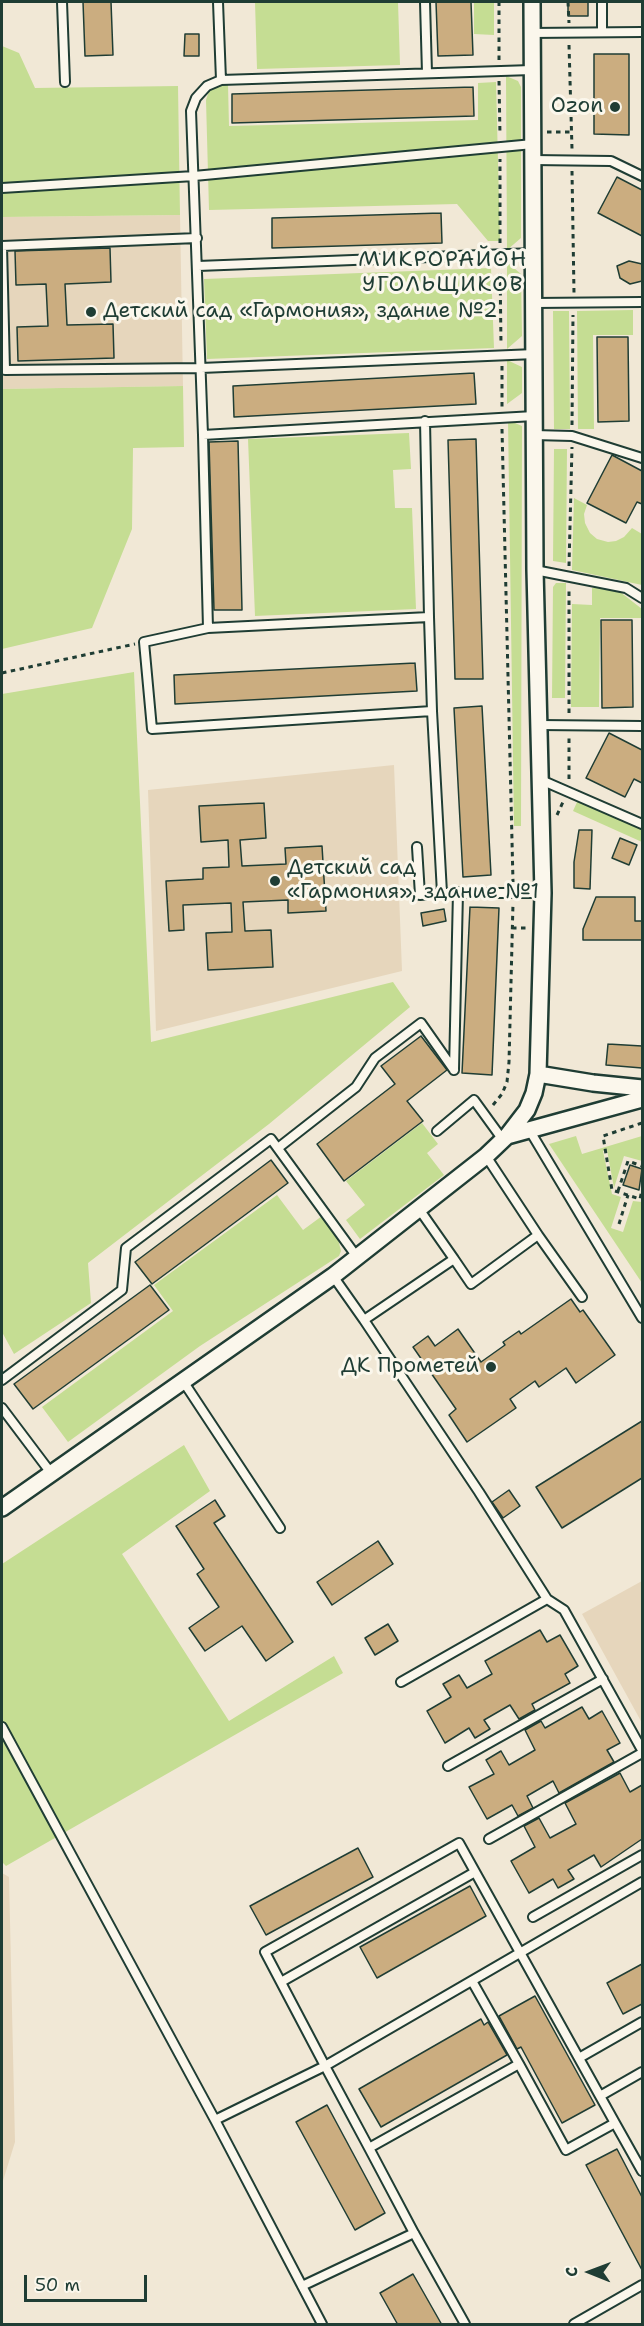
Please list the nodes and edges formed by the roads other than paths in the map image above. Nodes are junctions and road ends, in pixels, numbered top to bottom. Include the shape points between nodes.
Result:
1 (62, 2) edge
2 (218, 2) edge
3 (425, 2) edge
4 (532, 2) edge
5 (602, 2) edge
6 (602, 32) junction
7 (642, 32) edge
8 (531, 33) junction
9 (532, 70) junction
10 (427, 73) junction
11 (221, 80) junction
12 (65, 82) dead end
13 (533, 152) junction
14 (194, 176) junction
15 (642, 176) edge
16 (2, 188) edge
17 (197, 238) junction
18 (534, 253) junction
19 (198, 266) junction
20 (2, 282) edge
21 (642, 302) edge
22 (535, 303) junction
23 (535, 354) junction
24 (201, 368) junction
25 (534, 416) junction
26 (425, 421) junction
27 (203, 435) junction
28 (534, 435) junction
29 (642, 458) edge
30 (535, 570) junction
31 (642, 598) edge
32 (429, 616) junction
33 (208, 628) junction
34 (432, 711) junction
35 (540, 725) junction
36 (642, 726) edge
37 (542, 780) junction
38 (642, 824) edge
39 (417, 847) dead end
40 (458, 892) junction
41 (442, 893) junction
42 (543, 893) junction
43 (538, 1074) junction
44 (642, 1088) edge
45 (642, 1099) edge
46 (437, 1131) dead end
47 (530, 1131) junction
48 (505, 1138) junction
49 (278, 1148) junction
50 (486, 1156) junction
51 (419, 1209) junction
52 (538, 1236) junction
53 (357, 1257) junction
54 (454, 1259) junction
55 (333, 1276) junction
56 (582, 1297) dead end
57 (642, 1318) edge
58 (364, 1320) junction
59 (2, 1380) edge
60 (183, 1381) junction
61 (2, 1408) edge
62 (51, 1473) junction
63 (2, 1508) edge
64 (280, 1528) dead end
65 (547, 1599) junction
66 (603, 1679) junction
67 (401, 1682) dead end
68 (2, 1727) edge
69 (642, 1751) edge
70 (448, 1766) dead end
71 (489, 1839) dead end
72 (642, 1855) edge
73 (476, 1872) junction
74 (642, 1882) edge
75 (533, 1917) dead end
76 (521, 1952) junction
77 (472, 1981) junction
78 (280, 1982) junction
79 (642, 2022) edge
80 (579, 2058) junction
81 (519, 2064) junction
82 (325, 2066) junction
83 (642, 2072) edge
84 (600, 2096) junction
85 (215, 2120) junction
86 (615, 2123) junction
87 (369, 2148) junction
88 (642, 2171) edge
89 (414, 2233) junction
90 (642, 2285) edge
91 (302, 2286) junction
92 (322, 2325) edge
93 (465, 2325) edge
94 (574, 2325) edge

1 - 12 lane
2 - 11 lane
3 - 10 lane
4 - 8 street
5 - 6 lane
6 - 7 lane
6 - 8 lane
8 - 9 street
9 - 10 lane
9 - 13 street
10 - 11 lane
11 - 14 lane via 207,86 191,111
13 - 14 lane via 500,147
13 - 15 lane via 611,161
13 - 18 street
14 - 16 lane
14 - 17 lane
17 - 19 lane
17 - 20 lane via 2,246
18 - 19 lane
18 - 22 street
19 - 24 lane
20 - 24 lane via 5,370
21 - 22 lane
22 - 23 street
23 - 24 lane
23 - 25 street
24 - 27 lane
25 - 26 lane
25 - 28 street
26 - 27 lane
26 - 32 lane
27 - 33 lane
28 - 29 lane via 572,436
28 - 30 street
30 - 31 lane via 626,588
30 - 35 street
32 - 33 lane
32 - 34 lane
33 - 34 lane via 144,642 152,729
34 - 41 lane
35 - 36 lane
35 - 37 street
37 - 38 lane
37 - 42 street
39 - 41 lane via 420,895
40 - 41 lane
40 - 42 lane
40 - 49 lane via 454,1070 421,1023 375,1058 356,1087
42 - 43 street
43 - 44 street
43 - 48 street via 527,1110
45 - 47 street
46 - 48 lane via 474,1100
47 - 48 street
47 - 57 lane
48 - 50 street
49 - 53 lane
49 - 59 lane via 271,1139 126,1248 122,1290
50 - 51 street
50 - 52 lane
51 - 53 street
51 - 54 lane
52 - 54 lane via 471,1284
52 - 56 lane
53 - 55 street
54 - 58 lane
55 - 58 lane
55 - 60 street
58 - 65 lane
60 - 62 street
60 - 64 lane
61 - 62 lane
62 - 63 street
65 - 66 lane via 564,1610
65 - 67 lane
66 - 69 lane
66 - 70 lane
68 - 85 lane
69 - 71 lane
72 - 75 lane
73 - 76 lane
73 - 78 lane
73 - 78 lane via 459,1843 448,1848 265,1952
74 - 76 lane
76 - 77 lane
76 - 80 lane
77 - 81 lane
77 - 82 lane
78 - 82 lane
79 - 80 lane
80 - 84 lane
81 - 86 lane via 566,2150
81 - 87 lane
82 - 85 lane
82 - 87 lane
83 - 84 lane
84 - 86 lane
85 - 91 lane
86 - 88 lane
87 - 89 lane
89 - 91 lane
89 - 93 lane
90 - 94 lane
91 - 92 lane

